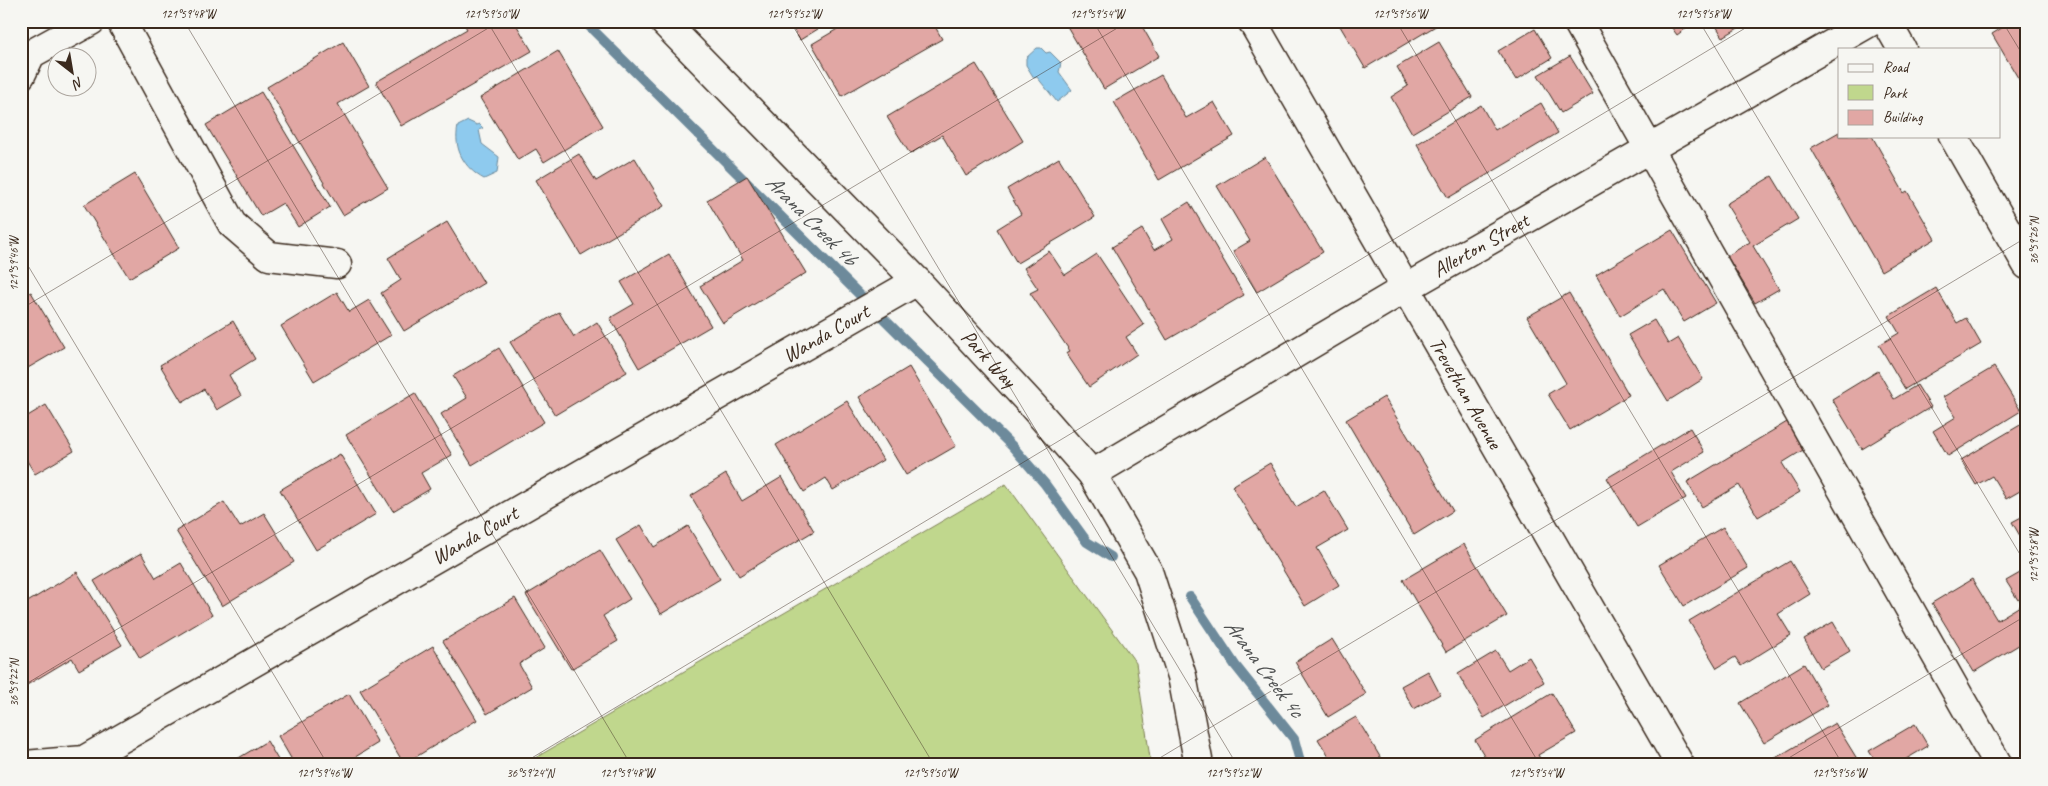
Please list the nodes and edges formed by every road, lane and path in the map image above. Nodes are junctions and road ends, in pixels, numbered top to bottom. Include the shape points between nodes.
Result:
1 (91, 21) edge
2 (121, 21) edge
3 (663, 21) edge
4 (1252, 21) edge
5 (1577, 21) edge
6 (1872, 21) edge
7 (1886, 21) edge
8 (1901, 48) edge
9 (21, 74) edge
10 (1954, 138) edge
11 (1650, 148) junction
12 (338, 264) dead end
13 (2027, 264) edge
14 (917, 281) junction
15 (1406, 288) junction
16 (1092, 474) junction
17 (25, 765) edge
18 (1199, 765) edge
19 (1680, 765) edge
20 (1998, 765) edge

1 - 9 street via 31,54
2 - 12 street via 232,224 269,256
3 - 14 street, Park Way
4 - 15 street, Trevethan Avenue
5 - 11 street
6 - 11 street, Allerton Street
7 - 8 street
10 - 13 street
11 - 15 street, Allerton Street
11 - 20 street
14 - 16 street, Park Way
14 - 17 street, Wanda Court via 84,760
15 - 16 street, Allerton Street
15 - 19 street, Trevethan Avenue
16 - 18 street, Park Way via 1148,571 1182,676

